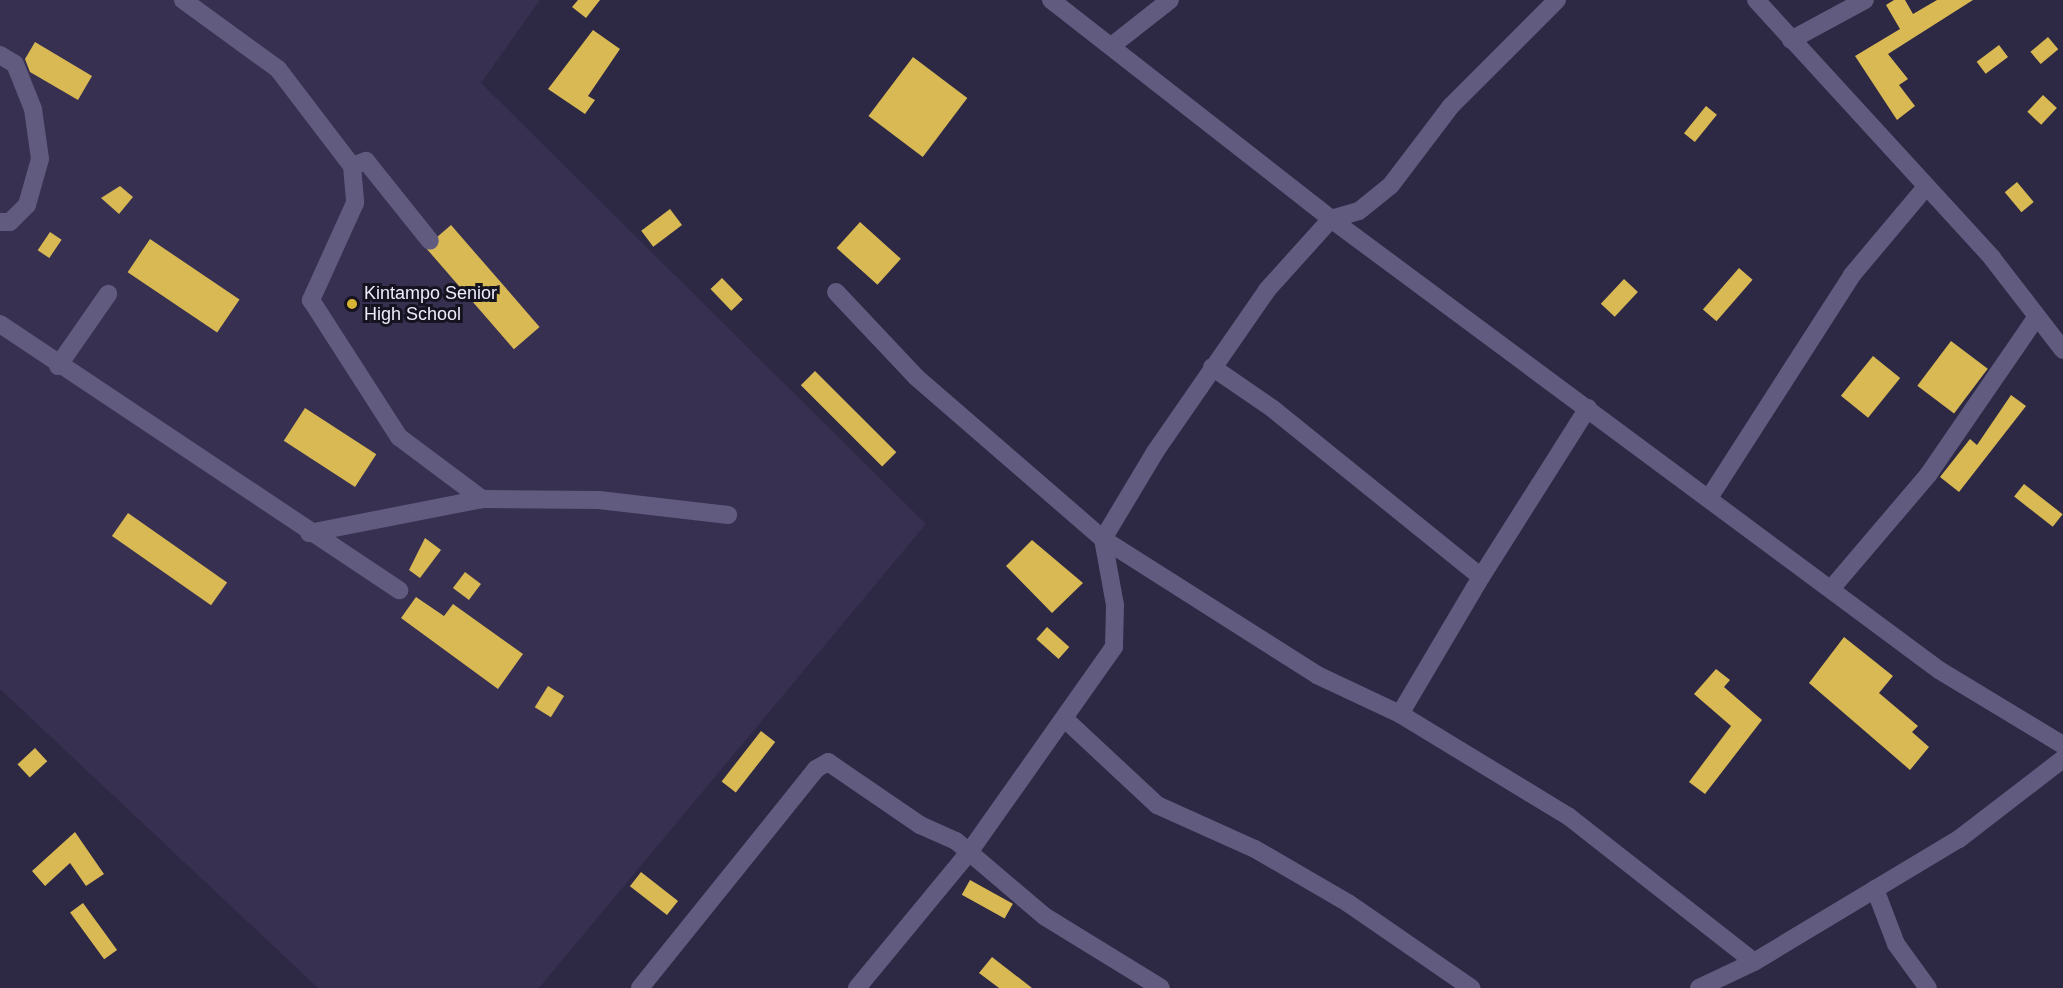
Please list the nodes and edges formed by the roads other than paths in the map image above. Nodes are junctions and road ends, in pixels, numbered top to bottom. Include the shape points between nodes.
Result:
1 (183, 0) edge
2 (1052, 0) edge
3 (1170, 0) edge
4 (1557, 0) edge
5 (1755, 0) edge
6 (1865, 0) edge
7 (1791, 40) junction
8 (1114, 44) junction
9 (0, 55) edge
10 (352, 166) junction
11 (1925, 188) junction
12 (1330, 219) junction
13 (0, 222) edge
14 (430, 241) dead end
15 (836, 292) dead end
16 (108, 294) dead end
17 (2036, 318) junction
18 (0, 324) edge
19 (2063, 350) edge
20 (58, 366) junction
21 (1212, 366) junction
22 (1588, 408) junction
23 (1709, 498) junction
24 (482, 499) junction
25 (728, 515) dead end
26 (309, 533) junction
27 (1103, 539) junction
28 (1480, 577) junction
29 (1831, 589) junction
30 (399, 590) dead end
31 (1400, 714) junction
32 (1067, 721) junction
33 (2063, 745) edge
34 (2063, 759) edge
35 (969, 852) junction
36 (1875, 889) junction
37 (1754, 962) junction
38 (640, 988) edge
39 (857, 988) edge
40 (1161, 988) edge
41 (1471, 988) edge
42 (1699, 988) edge
43 (1928, 988) edge

1 - 10 street via 279,69
2 - 8 street
3 - 8 street
4 - 12 street via 1451,106 1390,185 1359,211
5 - 7 street
6 - 7 street
7 - 11 street
8 - 12 street
9 - 13 street via 15,64 29,100 40,159 27,205 10,222
10 - 14 street via 366,162
10 - 24 street via 355,203 311,300 399,437
11 - 17 street via 1992,258
11 - 23 street via 1852,274
12 - 21 street via 1267,290
12 - 22 street
15 - 27 street via 916,377
16 - 20 street
17 - 19 street
17 - 29 street via 1928,475
18 - 20 street
20 - 26 street
21 - 27 street
21 - 28 street via 1273,409
22 - 23 street
22 - 28 street
23 - 29 street
24 - 25 street via 599,500
24 - 26 street
26 - 30 street
27 - 31 street via 1317,675
27 - 32 street via 1115,605 1114,647
28 - 31 street
29 - 33 street via 1939,670
31 - 37 street via 1568,816
32 - 35 street
32 - 41 street via 1157,805 1255,849 1348,903
34 - 36 street via 1959,839
35 - 38 street via 828,762 816,769
35 - 39 street
35 - 40 street via 1044,916
36 - 37 street
36 - 43 street via 1896,944
37 - 42 street

